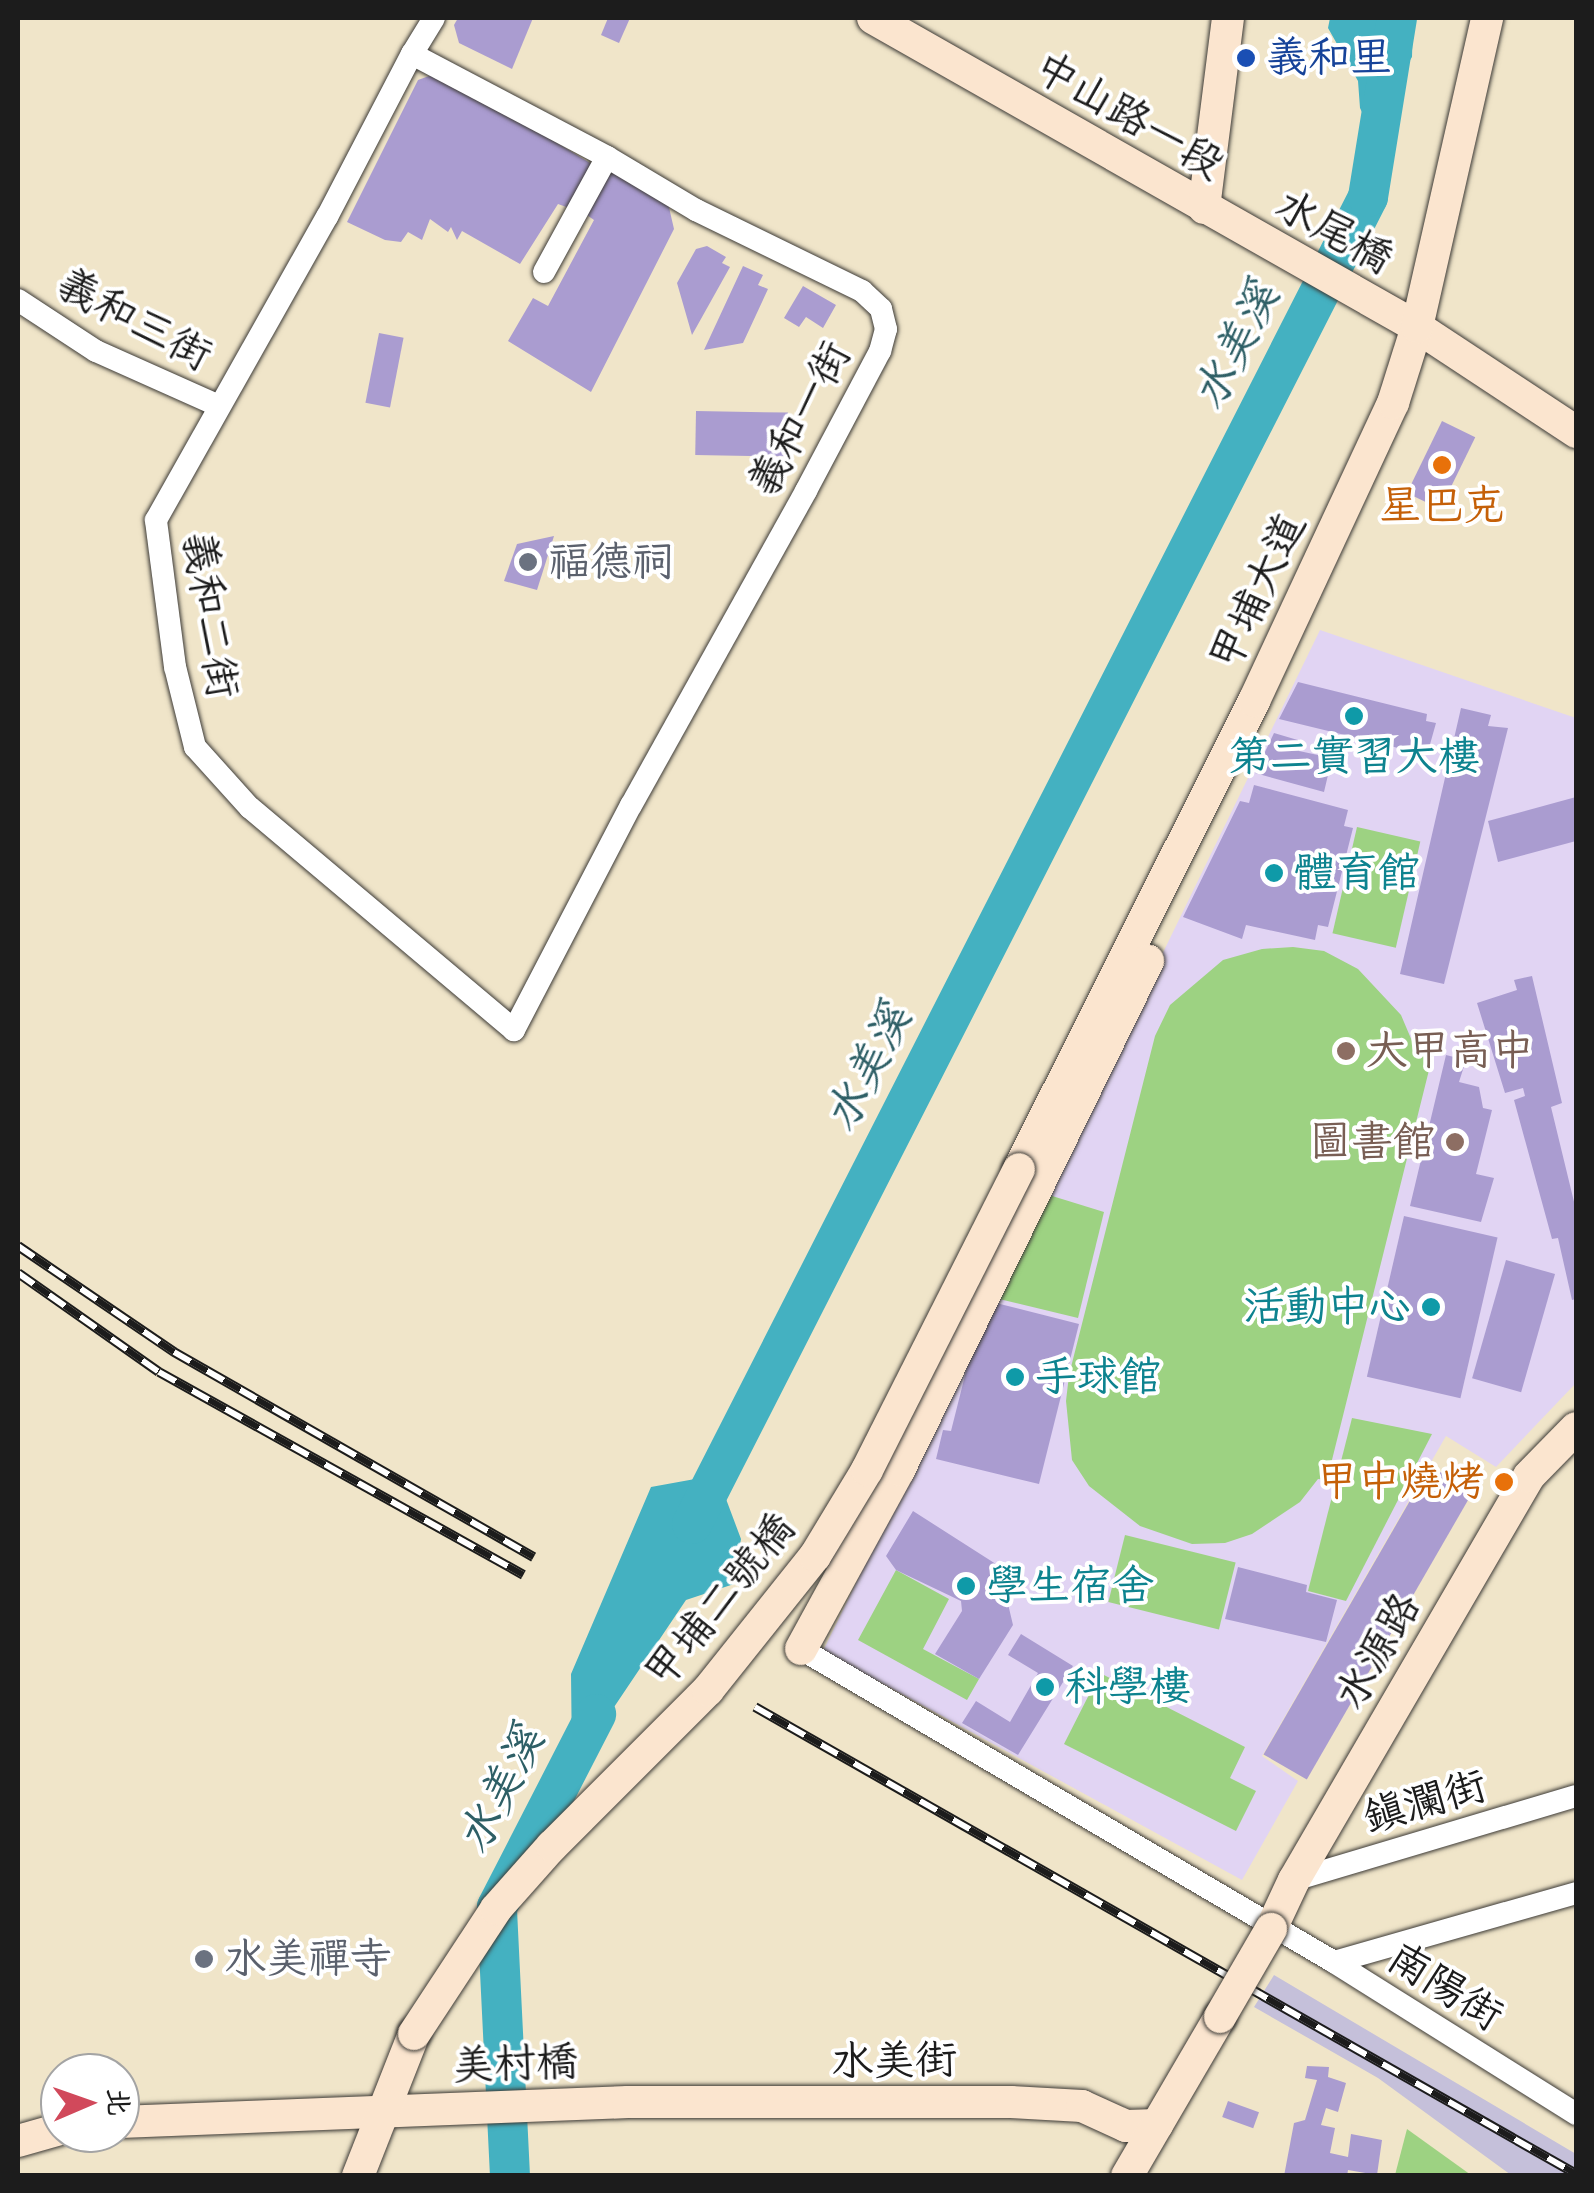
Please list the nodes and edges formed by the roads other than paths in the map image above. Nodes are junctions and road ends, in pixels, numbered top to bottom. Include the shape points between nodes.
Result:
1 (434, 18) edge
2 (874, 18) edge
3 (1228, 18) edge
4 (1487, 18) edge
5 (412, 54) junction
6 (607, 157) junction
7 (1204, 208) junction
8 (1239, 228) joint
9 (544, 272) dead end
10 (18, 300) edge
11 (1417, 327) junction
12 (217, 404) junction
13 (1576, 432) edge
14 (1254, 701) junction
15 (514, 1030) joint
16 (1019, 1170) joint
17 (1576, 1428) edge
18 (800, 1649) joint
19 (1576, 1796) edge
20 (1294, 1880) junction
21 (1576, 1893) edge
22 (1270, 1929) junction
23 (1334, 1962) junction
24 (628, 2102) joint
25 (392, 2111) junction
26 (1576, 2114) edge
27 (140, 2121) edge
28 (1157, 2125) junction
29 (358, 2176) edge
30 (1127, 2176) edge

1 - 5 street, 義和二街
2 - 7 street, 中山路一段
3 - 7 street
4 - 11 street, 甲埔大道
5 - 6 street, 義和一街
5 - 12 street, 義和二街
6 - 9 street
6 - 15 street, 義和一街 via 696,210 862,291 881,310 886,329 806,491
7 - 8 street, 中山路一段
8 - 11 street, 水尾橋
10 - 12 street, 義和三街 via 96,351
11 - 13 street
11 - 14 street, 甲埔大道 via 1393,403
12 - 15 street, 義和二街 via 156,520 175,667 195,748 250,808
14 - 16 street, 甲埔大道
14 - 18 street via 1243,764 899,1470
16 - 25 street, 甲埔二號橋, bridge via 867,1470 816,1556 708,1690 496,1910 414,2034
17 - 20 street, 水源路 via 1528,1476
18 - 22 street, 南陽街
19 - 20 street, 鎮瀾街
20 - 22 street, 水源路
21 - 23 street
22 - 23 street, 南陽街
22 - 28 street, 水源路, bridge
23 - 26 street, 南陽街
24 - 25 street, 美村橋
24 - 28 street, 水美街 via 1010,2102 1082,2106 1126,2126
25 - 27 street
25 - 29 street
28 - 30 street

